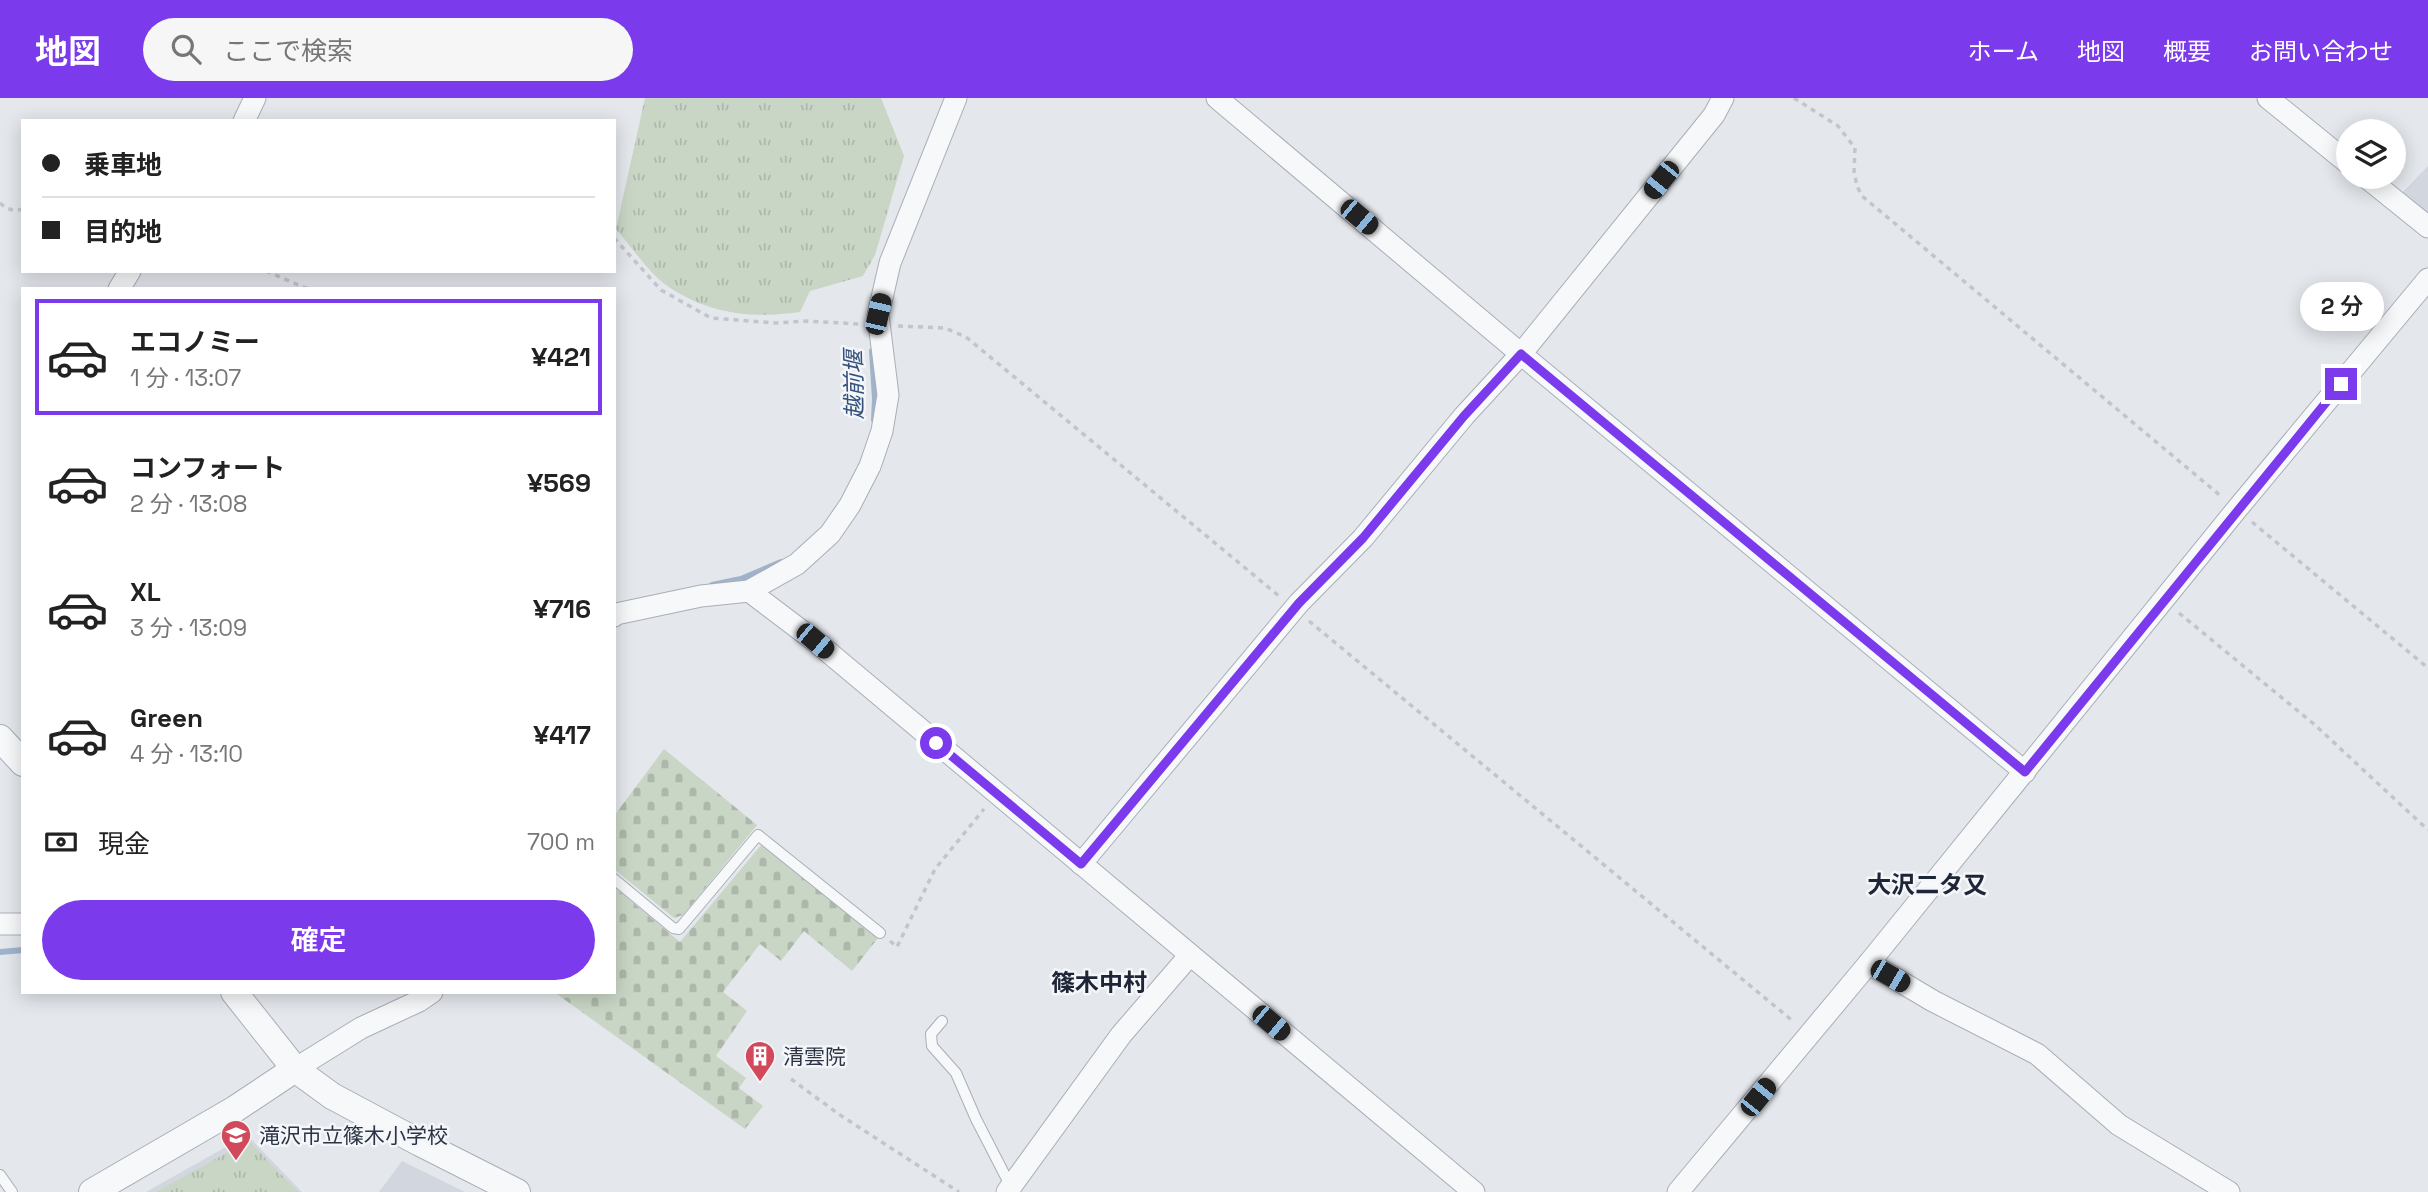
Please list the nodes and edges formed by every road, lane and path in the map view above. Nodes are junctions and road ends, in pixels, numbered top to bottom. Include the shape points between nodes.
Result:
1 (255, 98) edge
2 (956, 98) edge
3 (1217, 98) edge
4 (1723, 98) edge
5 (1794, 98) edge
6 (2268, 98) edge
7 (245, 119) edge
8 (2336, 153) edge
9 (2381, 189) edge
10 (0, 203) edge
11 (21, 210) edge
12 (2428, 227) edge
13 (616, 240) edge
14 (271, 273) edge
15 (2428, 279) edge
16 (303, 287) edge
17 (858, 324) dead end
18 (879, 325) junction
19 (1521, 354) junction
20 (2237, 509) junction
21 (749, 591) junction
22 (2164, 600) junction
23 (1294, 609) junction
24 (616, 614) edge
25 (2428, 668) edge
26 (0, 738) edge
27 (21, 760) edge
28 (2025, 772) junction
29 (997, 793) junction
30 (2428, 830) edge
31 (1081, 864) junction
32 (616, 881) edge
33 (0, 924) edge
34 (21, 924) edge
35 (880, 933) joint
36 (1190, 955) junction
37 (1869, 963) junction
38 (236, 994) edge
39 (429, 994) edge
40 (942, 1021) dead end
41 (1809, 1035) junction
42 (295, 1069) junction
43 (791, 1079) dead end
44 (0, 1175) edge
45 (1009, 1189) edge
46 (12, 1192) edge
47 (92, 1192) edge
48 (517, 1192) edge
49 (959, 1192) edge
50 (1474, 1192) edge
51 (1678, 1192) edge
52 (2229, 1192) edge

1 - 7 street
2 - 18 street via 890,263
3 - 19 street
4 - 19 street
5 - 20 path via 1838,127 1855,148 1854,171 1863,197
6 - 8 street
9 - 12 street
10 - 11 path via 7,209
13 - 17 path via 661,290 711,318
14 - 16 path
15 - 20 street
18 - 21 street via 888,395 870,466 830,534 797,564
18 - 23 path via 945,328 966,337
19 - 23 street via 1363,538
19 - 28 street
20 - 22 street
20 - 25 path
21 - 24 street
21 - 29 street
22 - 28 street
22 - 30 path via 2315,725
23 - 31 street
23 - 41 path
26 - 27 street
28 - 37 street
29 - 31 street
29 - 35 path via 935,869 897,947
31 - 36 street
32 - 35 lane via 679,929 758,835
33 - 34 street
36 - 45 street via 1121,1035
36 - 50 street
37 - 41 street
37 - 52 street via 2037,1054 2119,1125
38 - 42 street
39 - 42 street via 361,1028
40 - 45 lane via 932,1034 932,1046 956,1073
41 - 51 street
42 - 47 street
42 - 48 street via 332,1096
43 - 49 path
44 - 46 lane

